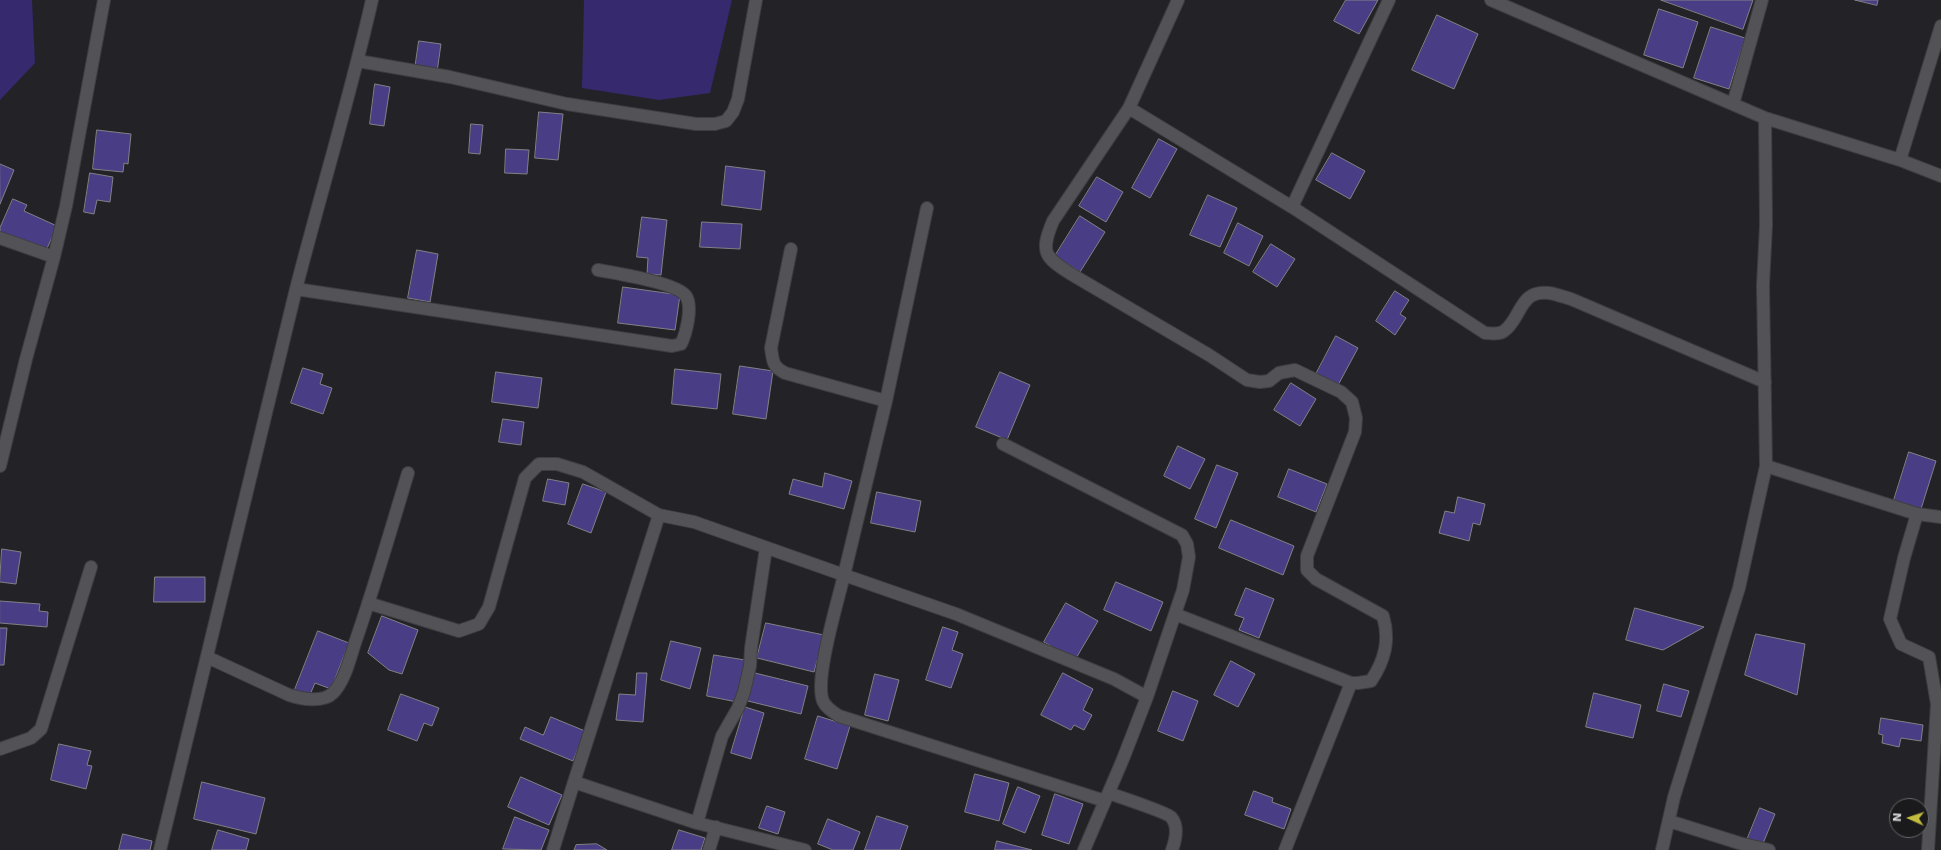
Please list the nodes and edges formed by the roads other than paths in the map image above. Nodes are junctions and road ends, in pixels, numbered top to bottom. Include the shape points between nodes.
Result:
1 (104, 0) edge
2 (372, 0) edge
3 (756, 0) edge
4 (1178, 0) edge
5 (1389, 0) edge
6 (1491, 0) edge
7 (1762, 0) edge
8 (1941, 26) edge
9 (358, 61) junction
10 (1733, 104) junction
11 (1129, 108) junction
12 (1765, 118) junction
13 (1900, 160) junction
14 (1941, 176) edge
15 (1292, 207) junction
16 (927, 208) dead end
17 (0, 238) edge
18 (791, 250) dead end
19 (54, 257) junction
20 (598, 270) dead end
21 (296, 289) junction
22 (1765, 382) junction
23 (886, 400) junction
24 (1003, 444) dead end
25 (0, 466) edge
26 (1766, 466) junction
27 (408, 473) dead end
28 (1917, 514) junction
29 (659, 515) junction
30 (1941, 517) edge
31 (766, 548) junction
32 (90, 567) dead end
33 (844, 575) junction
34 (368, 603) junction
35 (1175, 614) junction
36 (207, 657) junction
37 (1351, 682) junction
38 (1147, 697) junction
39 (0, 749) edge
40 (574, 782) junction
41 (1107, 797) junction
42 (1669, 821) junction
43 (697, 823) junction
44 (716, 827) junction
45 (160, 850) edge
46 (553, 850) edge
47 (709, 850) edge
48 (805, 850) edge
49 (1084, 850) edge
50 (1172, 850) edge
51 (1285, 850) edge
52 (1662, 850) edge
53 (1768, 850) edge
54 (1928, 850) edge

1 - 19 street via 74,174
2 - 9 street
3 - 9 street via 738,99 726,121 715,124 696,124 567,104 450,77
4 - 11 street
5 - 15 street
6 - 10 street
7 - 10 street
8 - 13 street
9 - 21 street
10 - 12 street
11 - 15 street
11 - 37 street via 1053,221 1047,234 1047,254 1052,261 1071,274 1247,380 1269,381 1279,373 1295,370 1340,392 1352,402 1356,418 1355,432 1306,556 1307,570 1316,579 1383,616 1387,630 1387,647 1379,669 1371,681
12 - 13 street
12 - 22 street
13 - 14 street
15 - 22 street via 1485,333 1497,334 1504,331 1530,296 1550,293 1571,299
16 - 23 street
17 - 19 street
18 - 23 street via 771,348 777,368 785,373
19 - 25 street
20 - 21 street via 678,289 686,297 689,312 681,344 672,346
21 - 36 street
22 - 26 street
23 - 33 street
24 - 35 street via 1182,535 1187,544 1189,557 1183,590
26 - 28 street
26 - 42 street via 1740,588 1674,796
27 - 34 street
28 - 30 street
28 - 54 street via 1890,619 1901,644 1929,658 1937,704
29 - 31 street via 694,522
29 - 34 street via 583,472 557,464 539,464 525,478 489,607 479,624 459,631
29 - 40 street
31 - 33 street
31 - 43 street via 750,666 744,692 722,736
32 - 39 street via 42,729 31,738
33 - 38 street via 956,614 1114,679
33 - 41 street via 821,673 823,702 829,709 839,716 862,724
34 - 36 street via 342,679 332,694 302,700
35 - 37 street
35 - 38 street
36 - 45 street
37 - 51 street
38 - 41 street
40 - 43 street
40 - 46 street
41 - 49 street
41 - 50 street via 1170,816 1176,827
42 - 52 street
42 - 53 street via 1739,844
43 - 44 street
44 - 47 street
44 - 48 street

